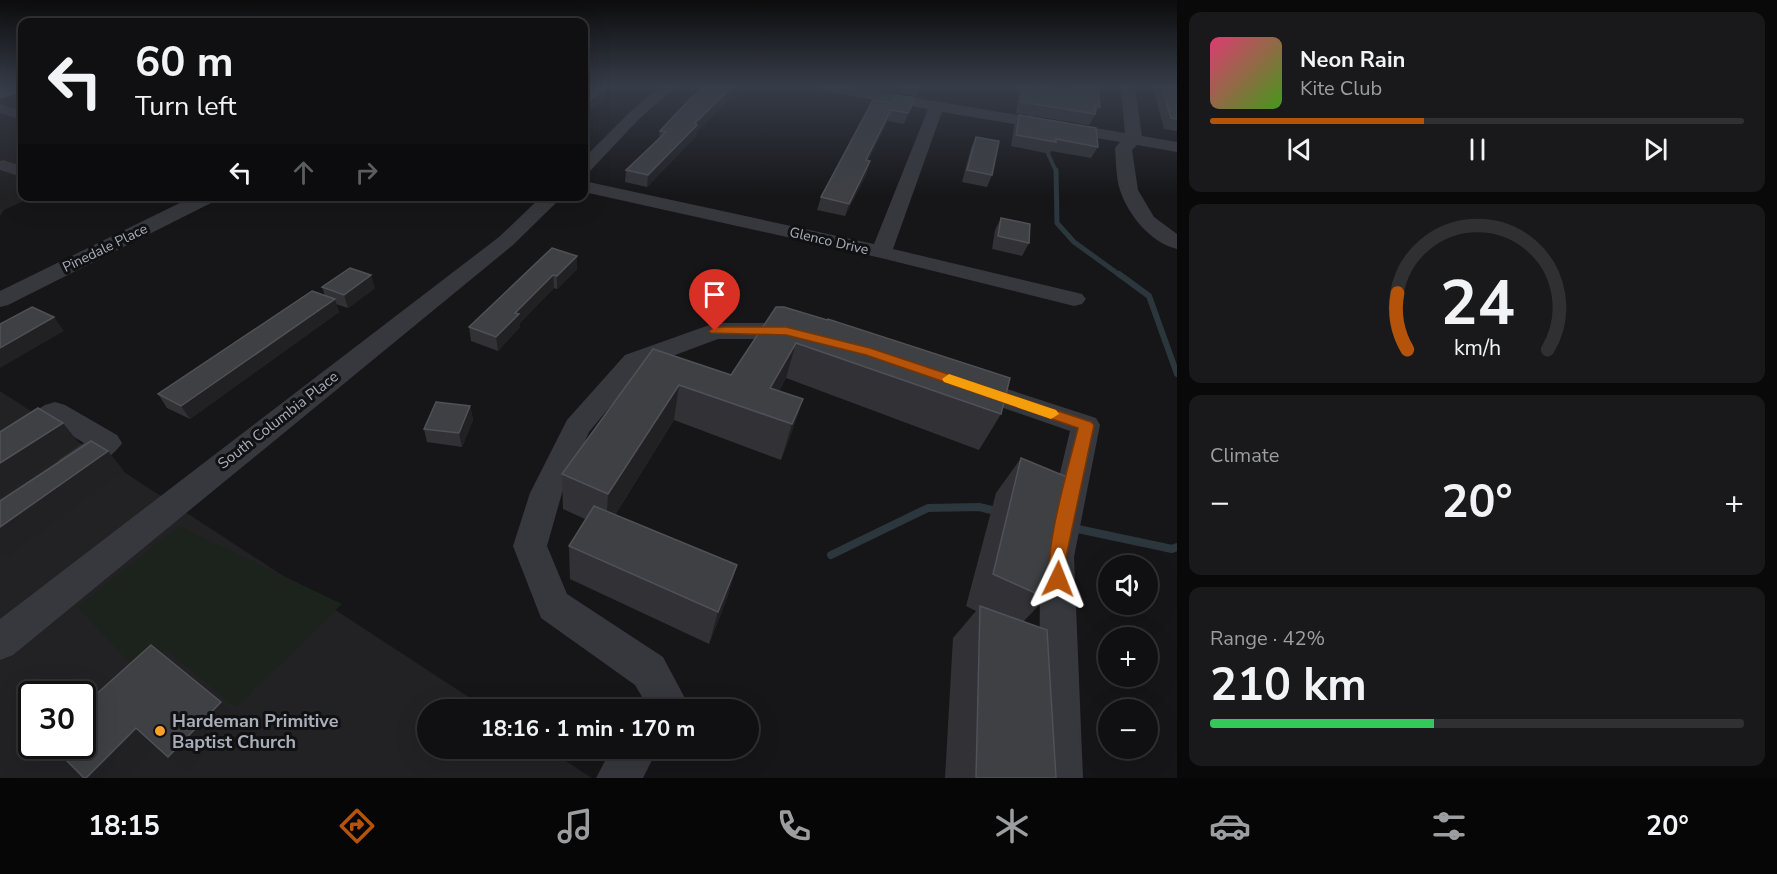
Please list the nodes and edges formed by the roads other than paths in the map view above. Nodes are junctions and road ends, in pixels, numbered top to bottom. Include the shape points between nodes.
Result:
1 (627, 123) edge
2 (930, 123) edge
3 (1034, 123) edge
4 (1132, 123) edge
5 (1134, 140) junction
6 (1177, 147) edge
7 (588, 163) edge
8 (3, 165) dead end
9 (18, 171) edge
10 (588, 188) edge
11 (200, 201) edge
12 (549, 201) edge
13 (1177, 243) edge
14 (881, 252) junction
15 (1074, 298) dead end
16 (0, 300) edge
17 (818, 339) edge
18 (946, 378) edge
19 (0, 447) edge
20 (49, 482) edge
21 (0, 642) edge
22 (665, 699) edge
23 (630, 759) edge
24 (618, 778) edge
25 (1061, 778) edge

1 - 7 street
2 - 14 street
3 - 5 street
4 - 5 street
5 - 6 street
5 - 13 street via 1123,148 1130,190 1146,221
8 - 9 street
10 - 14 street, Glenco Drive
11 - 16 street, Pinedale Place
12 - 21 street, South Columbia Place via 506,241
14 - 15 street, Glenco Drive
17 - 22 street via 786,331 715,331 634,361 577,427 546,493 530,546 554,606 649,671
18 - 25 street via 1086,425 1057,557
19 - 20 street via 55,412 107,443
23 - 24 street

